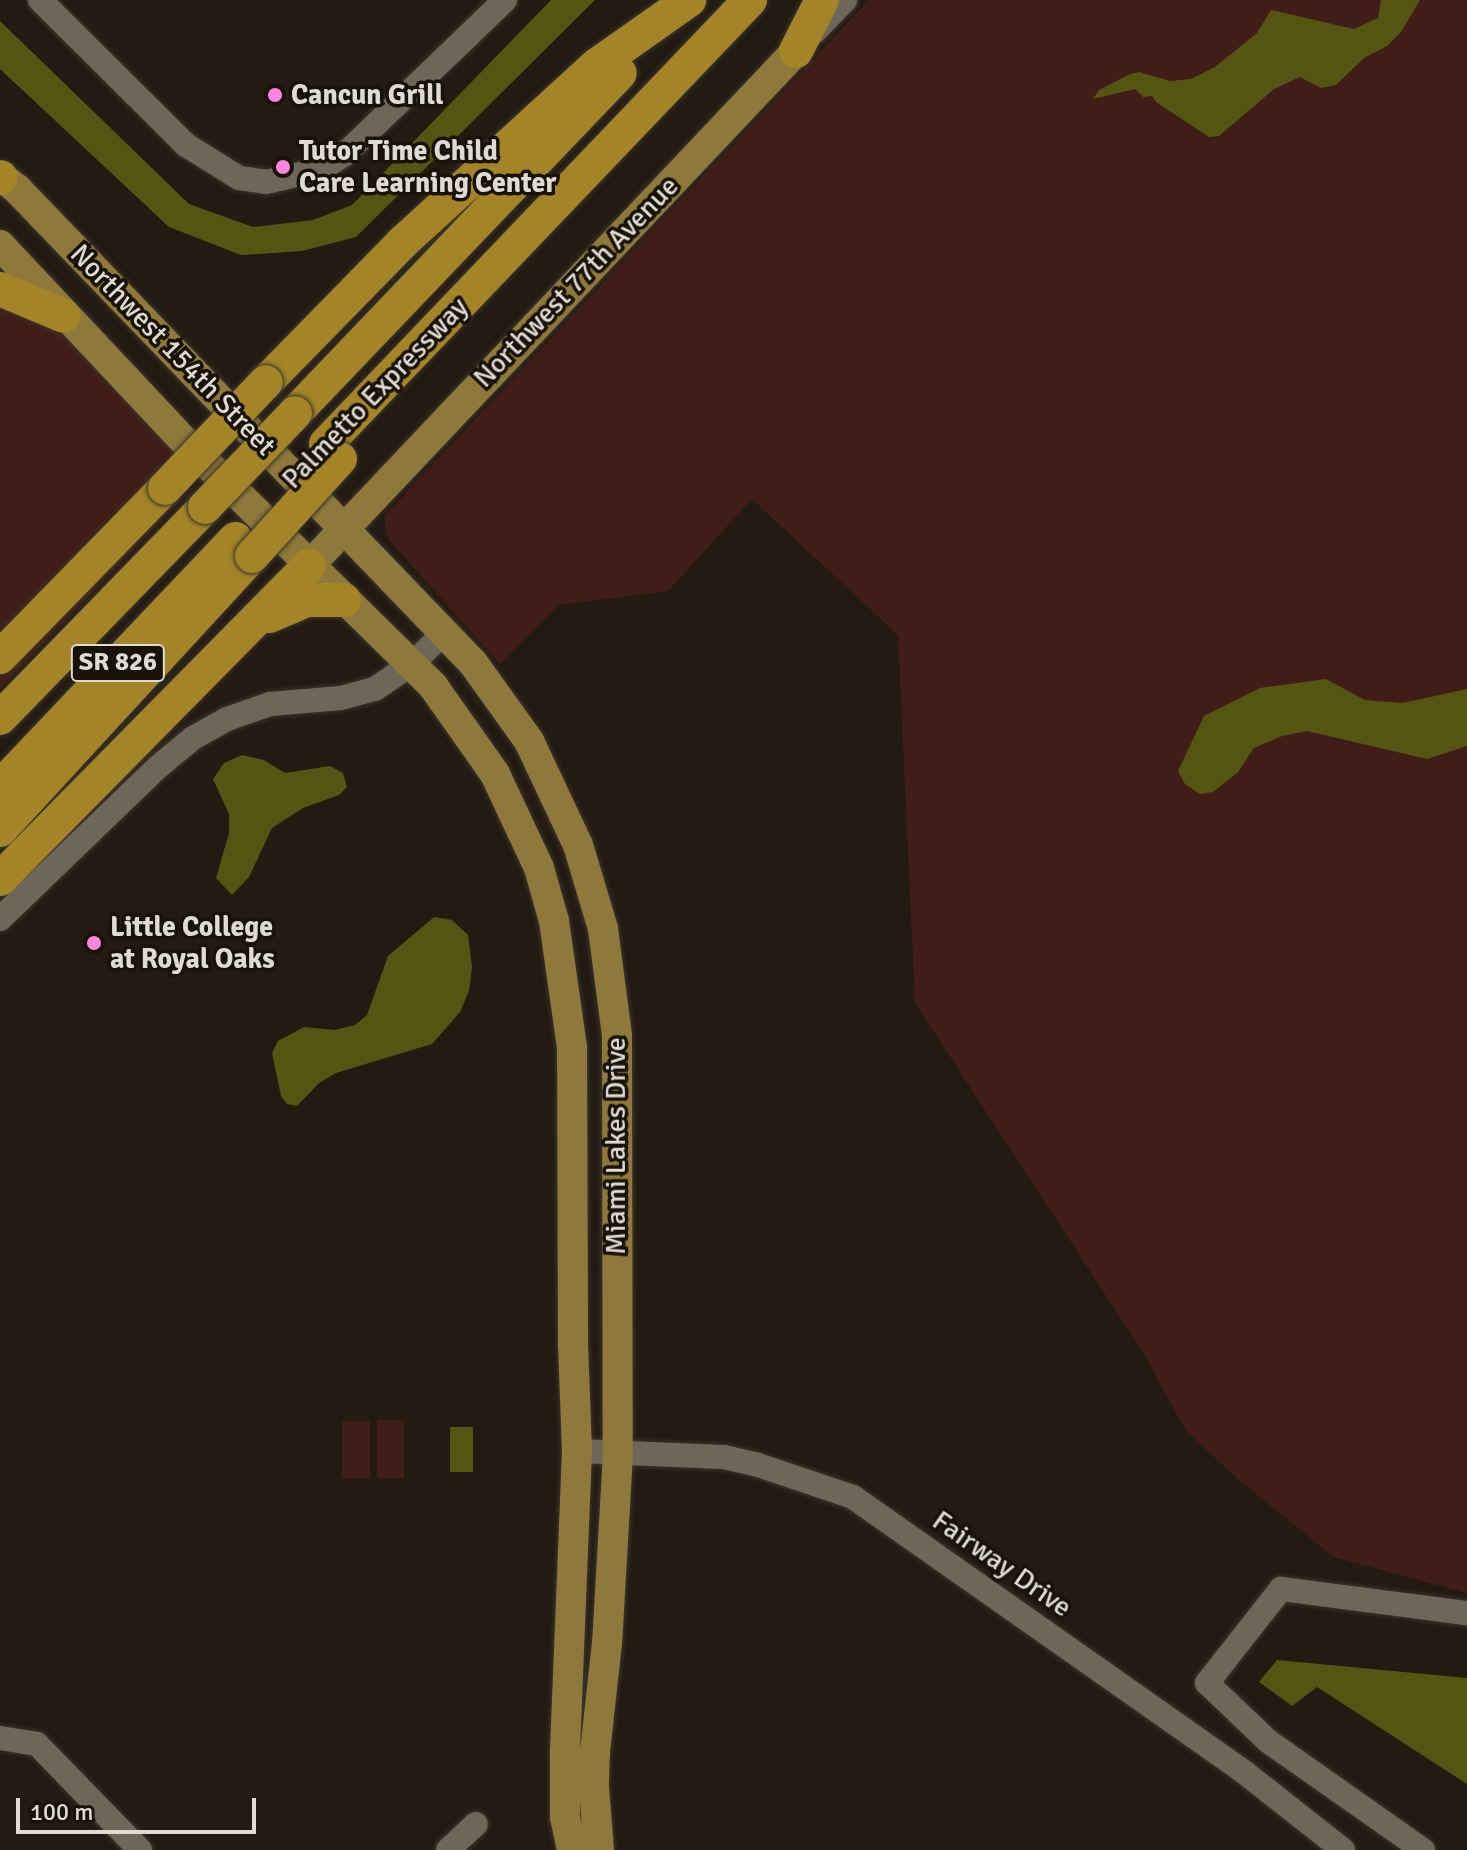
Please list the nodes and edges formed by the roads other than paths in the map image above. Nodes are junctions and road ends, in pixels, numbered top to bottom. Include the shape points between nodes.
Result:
1 (40, 0) edge
2 (505, 0) edge
3 (689, 0) edge
4 (750, 0) edge
5 (822, 0) edge
6 (845, 0) edge
7 (796, 51) junction
8 (0, 177) edge
9 (0, 245) edge
10 (0, 289) edge
11 (64, 316) junction
12 (344, 527) junction
13 (243, 547) junction
14 (309, 566) junction
15 (344, 600) junction
16 (257, 620) junction
17 (445, 632) junction
18 (0, 657) edge
19 (413, 663) junction
20 (0, 718) edge
21 (0, 787) edge
22 (0, 830) edge
23 (0, 879) edge
24 (0, 919) edge
25 (577, 1451) junction
26 (618, 1454) junction
27 (1467, 1613) edge
28 (0, 1738) edge
29 (1268, 1741) junction
30 (1244, 1772) junction
31 (476, 1824) dead end
32 (140, 1850) edge
33 (448, 1850) edge
34 (572, 1850) edge
35 (599, 1850) edge
36 (1343, 1850) edge
37 (1423, 1850) edge

1 - 2 street via 186,145 239,178 266,182 322,169 345,154
3 - 18 highway, bridge via 597,65 403,242
3 - 20 highway, Palmetto Expressway / SR 826, bridge
4 - 13 highway, Palmetto Expressway / SR 826 via 552,207
5 - 7 highway
6 - 7 street, Northwest 77th Avenue
7 - 12 main road, Northwest 77th Avenue
8 - 12 main road, Northwest 154th Street
9 - 11 main road, Northwest 154th Street
10 - 11 highway
11 - 14 main road, Northwest 154th Street
12 - 14 main road, Northwest 77th Avenue
12 - 17 main road, Miami Lakes Drive
13 - 21 highway, Palmetto Expressway / SR 826
13 - 22 highway
14 - 15 main road, Miami Lakes Drive
14 - 16 highway
15 - 16 highway via 307,600
15 - 19 main road, Miami Lakes Drive
16 - 23 highway
17 - 19 street
17 - 26 main road, Miami Lakes Drive via 496,691 543,766 578,845 603,929 617,1036
19 - 24 street via 363,694 276,703 207,729 158,767
19 - 25 main road, Miami Lakes Drive via 470,735 508,796 539,868 554,921 572,1047
25 - 26 street, Fairway Drive
25 - 34 main road, Miami Lakes Drive via 565,1753 565,1817
26 - 30 street, Fairway Drive via 724,1457 853,1497
26 - 35 main road, Miami Lakes Drive via 594,1788
27 - 29 street via 1281,1589 1207,1683
28 - 32 street via 37,1744
29 - 30 street
29 - 37 street
30 - 36 street, Fairway Drive
31 - 33 street

